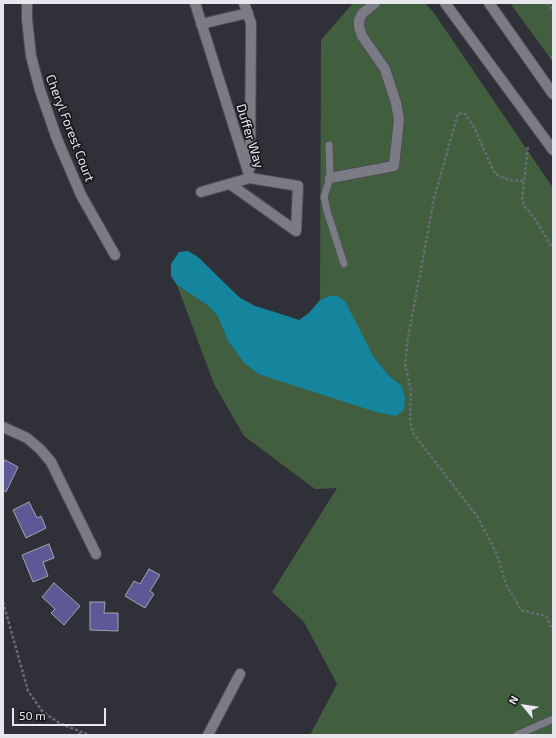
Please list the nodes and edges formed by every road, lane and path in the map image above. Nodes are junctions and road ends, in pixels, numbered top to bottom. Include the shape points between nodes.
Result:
1 (27, 3) edge
2 (195, 3) edge
3 (244, 3) edge
4 (375, 3) edge
5 (445, 3) edge
6 (489, 3) edge
7 (546, 3) edge
8 (553, 10) edge
9 (248, 13) junction
10 (201, 24) junction
11 (553, 54) edge
12 (552, 59) edge
13 (553, 94) edge
14 (329, 145) dead end
15 (528, 147) dead end
16 (553, 150) edge
17 (250, 178) junction
18 (330, 178) junction
19 (523, 181) junction
20 (230, 184) junction
21 (201, 192) dead end
22 (553, 249) edge
23 (115, 255) dead end
24 (344, 264) dead end
25 (3, 427) edge
26 (96, 554) dead end
27 (3, 602) edge
28 (553, 631) edge
29 (240, 674) dead end
30 (553, 719) edge
31 (82, 732) junction
32 (78, 735) edge
33 (89, 735) edge
34 (208, 735) edge
35 (516, 735) edge

1 - 23 street, Cheryl Forest Court via 31,56 57,139 81,195
2 - 10 street, Duffer Way
3 - 9 street, Duffer Way
4 - 18 street via 362,14 359,27 362,36 385,69 396,103 399,119 394,166
5 - 16 street
6 - 13 street
7 - 8 path
9 - 10 street
9 - 17 street, Duffer Way via 251,23
10 - 17 street, Duffer Way
11 - 12 path
14 - 18 lane
15 - 19 path
17 - 20 street
17 - 20 street via 298,186 296,231
18 - 24 lane via 324,197
19 - 22 path via 522,200 525,207
19 - 28 path via 509,180 495,174 474,127 465,114 458,114 434,199 408,338 406,364 411,391 410,422 413,434 477,516 496,552 506,584 521,610 546,616
20 - 21 street
25 - 26 street via 27,438 50,462
27 - 31 path via 28,691 42,711 60,723
29 - 34 street
30 - 35 lane
31 - 32 path
31 - 33 path

